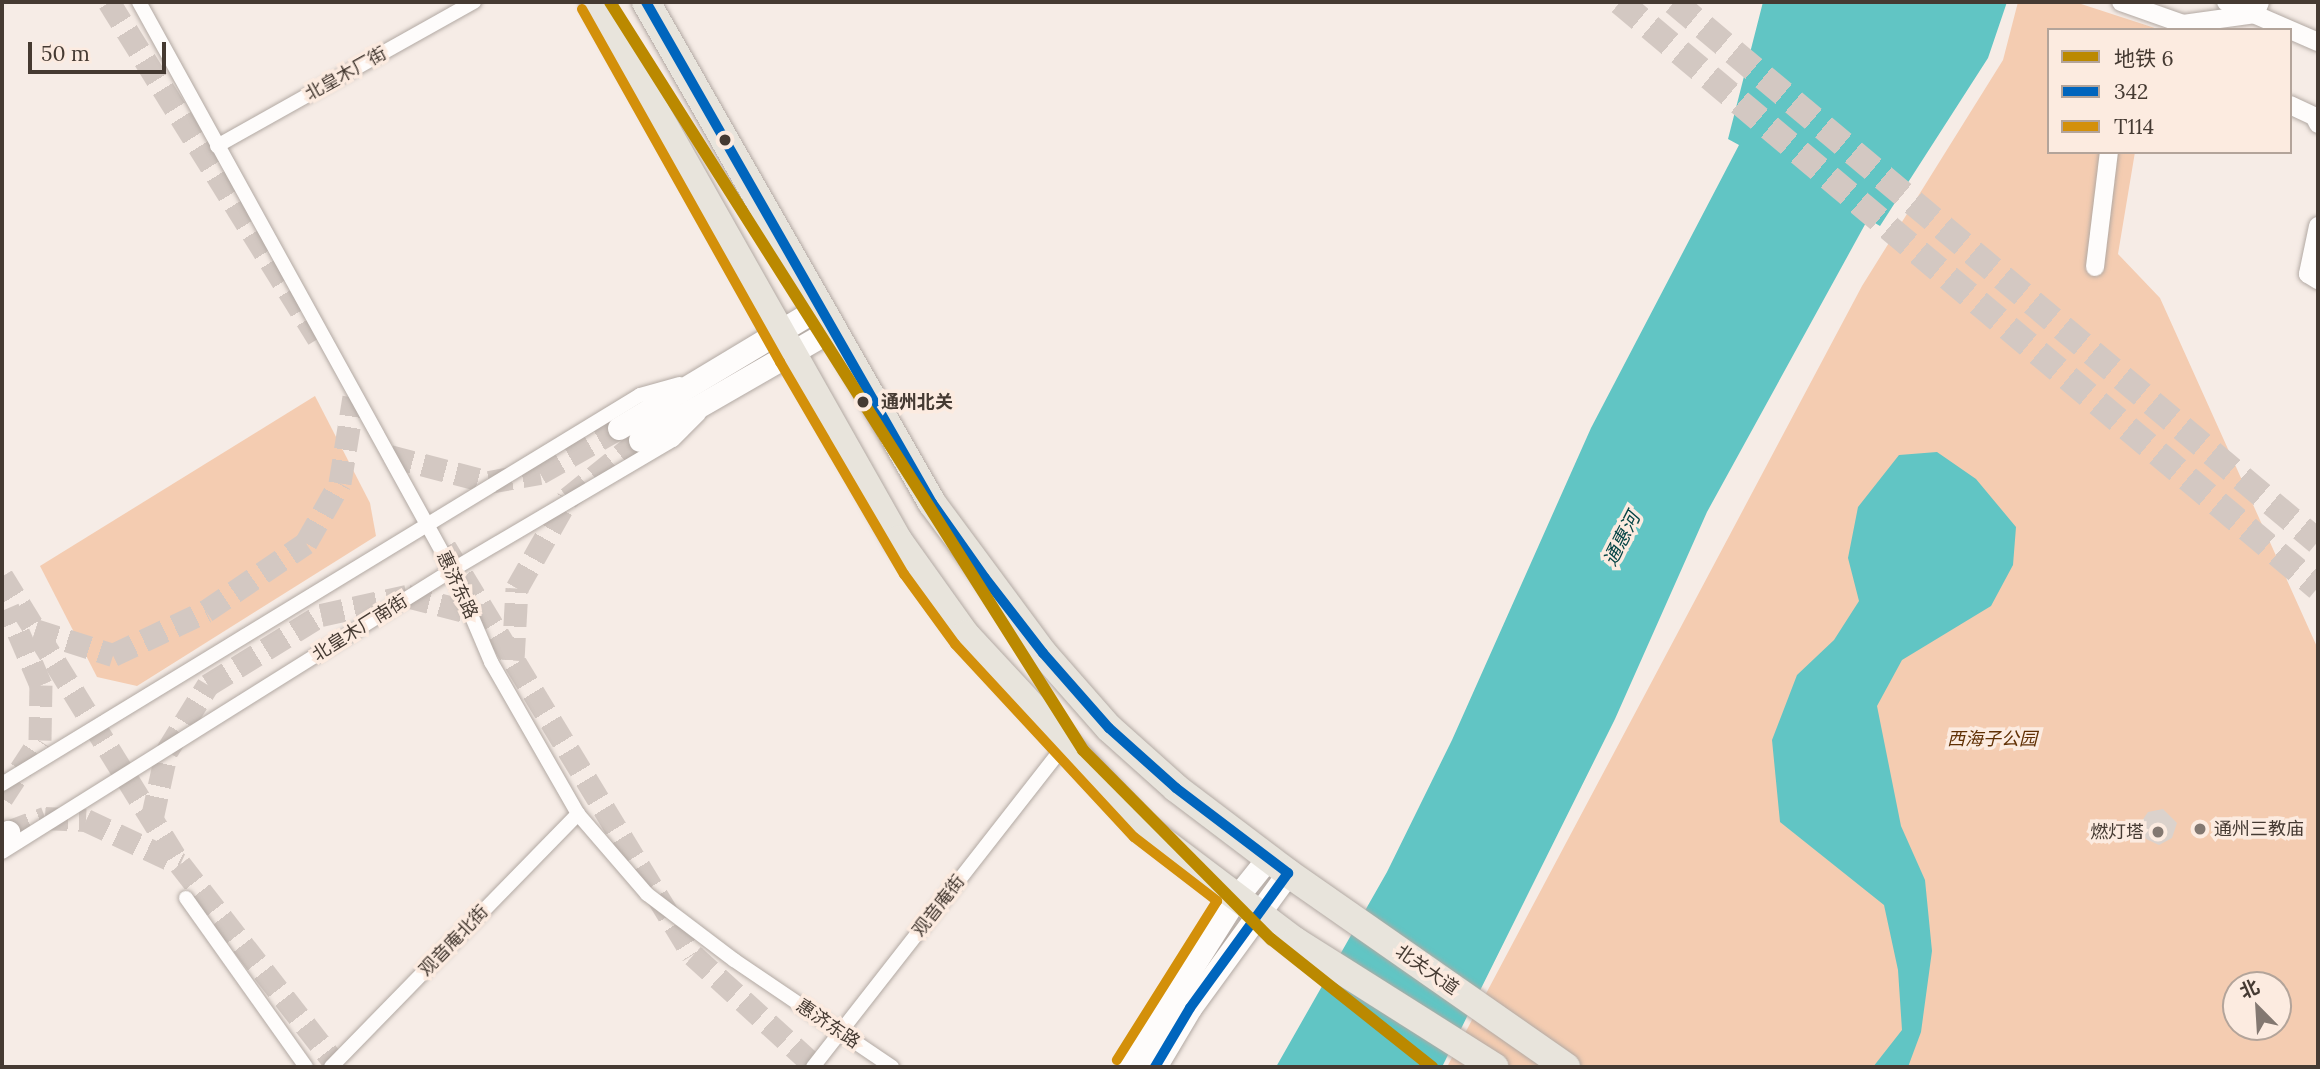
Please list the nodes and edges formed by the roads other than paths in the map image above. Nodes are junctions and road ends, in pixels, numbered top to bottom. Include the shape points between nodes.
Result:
1 (139, 2) edge
2 (474, 2) edge
3 (594, 2) edge
4 (646, 2) edge
5 (2121, 2) edge
6 (2226, 2) edge
7 (2258, 8) edge
8 (2214, 25) edge
9 (2180, 27) edge
10 (2318, 42) edge
11 (2292, 105) edge
12 (2318, 124) edge
13 (217, 146) junction
14 (2109, 154) edge
15 (2318, 226) edge
16 (2095, 267) dead end
17 (2318, 280) edge
18 (826, 318) junction
19 (785, 343) junction
20 (703, 377) junction
21 (715, 399) junction
22 (619, 428) tunnel mouth
23 (640, 440) tunnel mouth
24 (427, 526) junction
25 (453, 570) junction
26 (1065, 745) junction
27 (2, 784) edge
28 (578, 814) junction
29 (4, 840) edge
30 (1278, 865) junction
31 (186, 898) dead end
32 (1246, 906) junction
33 (841, 1032) junction
34 (306, 1067) edge
35 (331, 1067) edge
36 (813, 1067) edge
37 (892, 1067) edge
38 (1129, 1067) edge
39 (1155, 1067) edge
40 (1494, 1067) edge
41 (1566, 1067) edge

1 - 13 street, 惠济东路
2 - 13 street, 北皇木厂街
3 - 19 main road
4 - 18 main road, 北关大道
5 - 9 street
6 - 7 street
7 - 8 street
7 - 10 street
8 - 9 street
11 - 12 street via 2314,116
13 - 24 street, 惠济东路
14 - 16 street
15 - 17 street via 2308,274
18 - 19 street, 北皇木厂南街
18 - 30 main road, 北关大道 via 932,503 1043,653 1109,728 1176,788
19 - 20 street, 北皇木厂南街
19 - 21 street, 北皇木厂南街
19 - 26 main road via 915,566 965,635
20 - 22 street, 北皇木厂南街
20 - 24 street, 北皇木厂南街 via 640,395
21 - 23 street, 北皇木厂南街
21 - 25 street, 北皇木厂南街 via 673,440
24 - 25 street, 惠济东路
24 - 27 street, 北皇木厂南街
25 - 28 street, 惠济东路 via 491,662
25 - 29 street, 北皇木厂南街
26 - 32 main road via 1144,827
26 - 33 street, 观音庵街
28 - 33 street, 惠济东路 via 647,894
28 - 35 street, 观音庵北街
30 - 32 street
30 - 41 main road, 北关大道
31 - 34 street
32 - 38 street
32 - 39 street
32 - 40 main road
33 - 36 street, 观音庵街
33 - 37 street, 惠济东路

